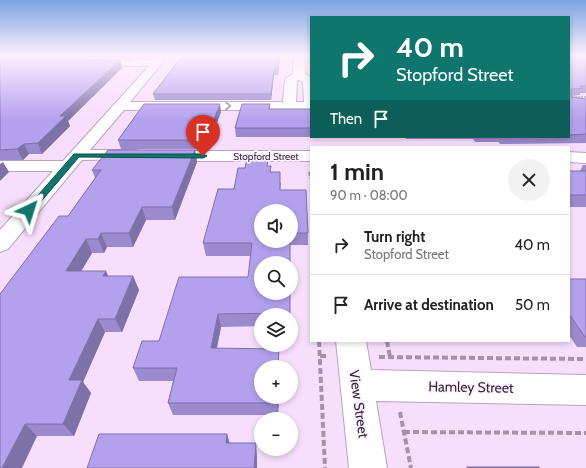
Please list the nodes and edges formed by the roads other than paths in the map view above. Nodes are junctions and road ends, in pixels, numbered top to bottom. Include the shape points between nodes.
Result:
1 (145, 77) edge
2 (297, 77) edge
3 (301, 77) edge
4 (310, 93) edge
5 (119, 106) junction
6 (289, 106) junction
7 (310, 106) edge
8 (310, 156) edge
9 (570, 158) edge
10 (586, 158) edge
11 (72, 160) junction
12 (0, 166) edge
13 (0, 244) edge
14 (350, 342) edge
15 (357, 385) junction
16 (586, 390) edge
17 (368, 468) edge

1 - 5 street
2 - 6 street via 291,80
3 - 4 street via 309,80
5 -> 6 street
5 - 11 street
6 - 7 street
8 - 11 street, Stopford Street
9 - 10 street
11 - 12 street, Stopford Street
11 - 13 street
14 - 15 street, View Street
15 - 16 street, Hamley Street
15 - 17 street, View Street

